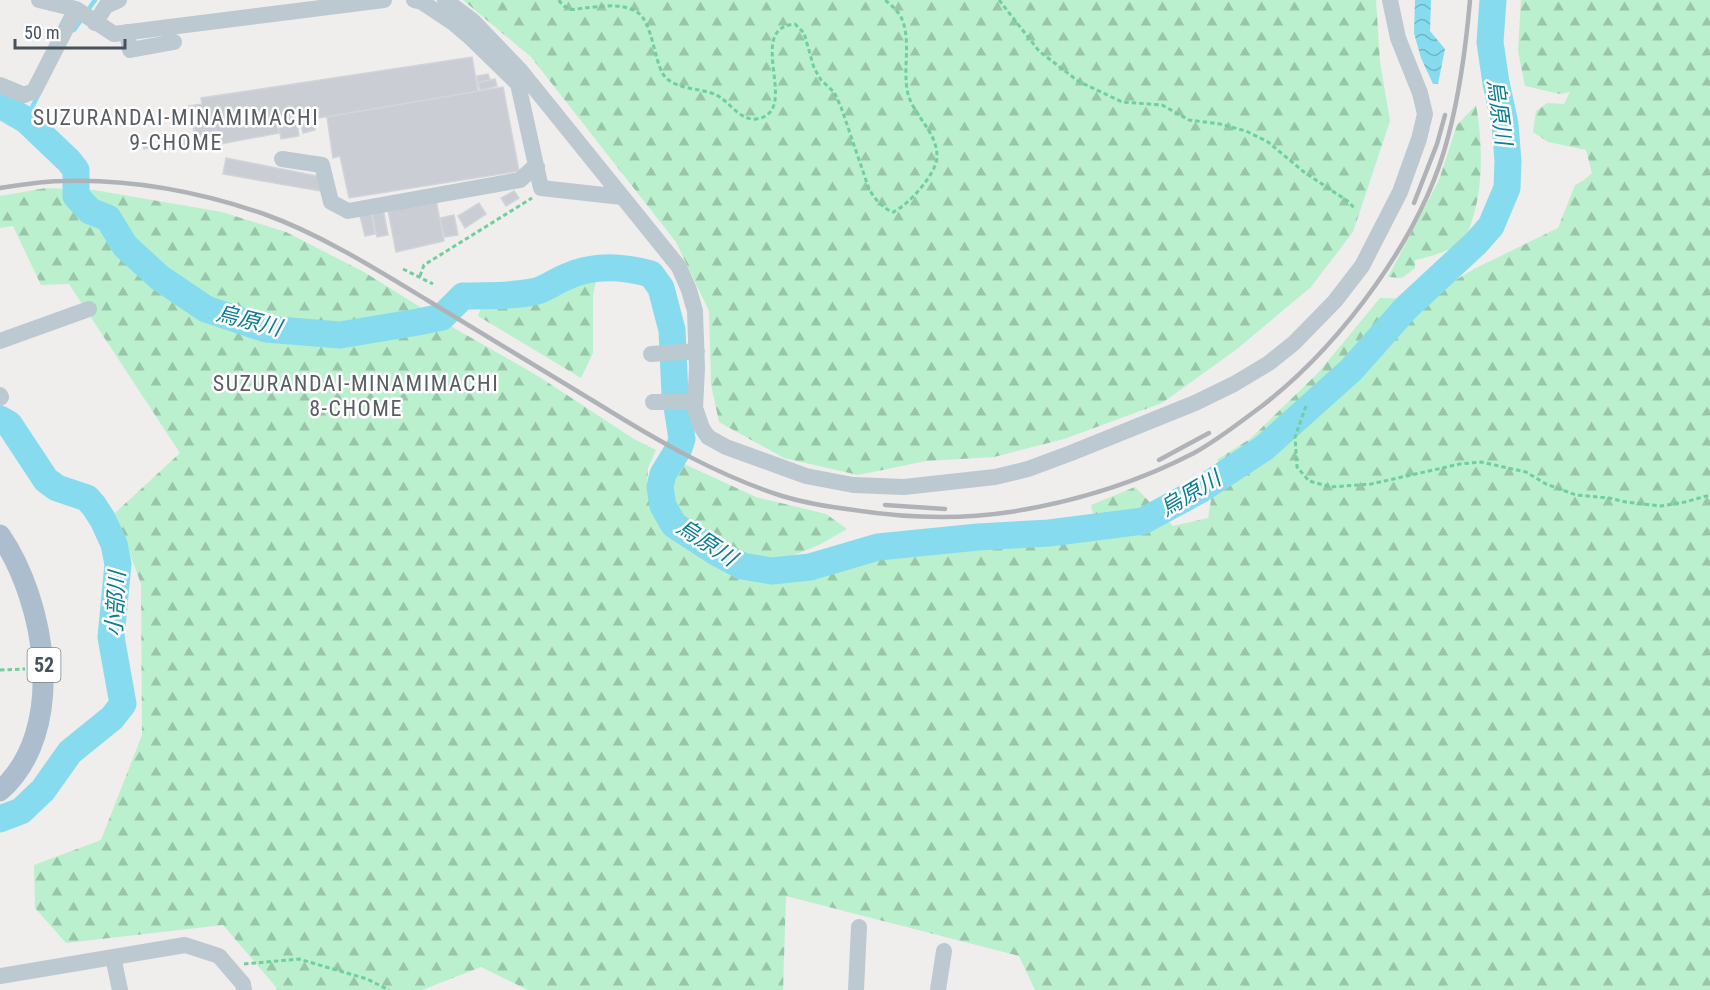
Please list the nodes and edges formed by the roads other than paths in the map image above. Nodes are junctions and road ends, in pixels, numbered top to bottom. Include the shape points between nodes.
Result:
1 (39, 0) edge
2 (119, 0) edge
3 (384, 0) edge
4 (414, 0) edge
5 (445, 0) edge
6 (1390, 0) edge
7 (76, 9) junction
8 (95, 22) junction
9 (127, 32) junction
10 (174, 42) dead end
11 (0, 85) edge
12 (282, 159) dead end
13 (537, 167) junction
14 (622, 197) junction
15 (89, 309) dead end
16 (0, 341) edge
17 (694, 351) junction
18 (651, 354) dead end
19 (657, 402) dead end
20 (692, 404) junction
21 (0, 535) edge
22 (0, 791) edge
23 (859, 927) dead end
24 (944, 951) dead end
25 (113, 957) junction
26 (0, 976) edge
27 (120, 990) edge
28 (244, 990) edge
29 (856, 990) edge
30 (938, 990) edge

1 - 7 street
2 - 8 street via 106,6
3 - 9 street
4 - 13 street via 452,22 518,84
5 - 14 street via 473,21 520,70
6 - 20 street via 1398,38 1425,114 1400,192 1362,266 1335,301 1294,343 1234,384 1196,403 1028,468 995,477 904,487 841,483 766,463 708,437
7 - 8 street
7 - 11 street via 33,91 24,95
8 - 9 street via 114,34
9 - 10 street via 130,50
12 - 13 street via 322,165 331,202 348,211 520,180
13 - 14 street via 542,188
14 - 17 street via 679,267 695,311
15 - 16 street
17 - 18 street
17 - 20 street
19 - 20 street
21 - 22 main road, 52 via 31,596 44,665 39,718 31,746 16,775
23 - 29 street
24 - 30 street
25 - 26 street
25 - 27 street
25 - 28 street via 186,945 219,956

